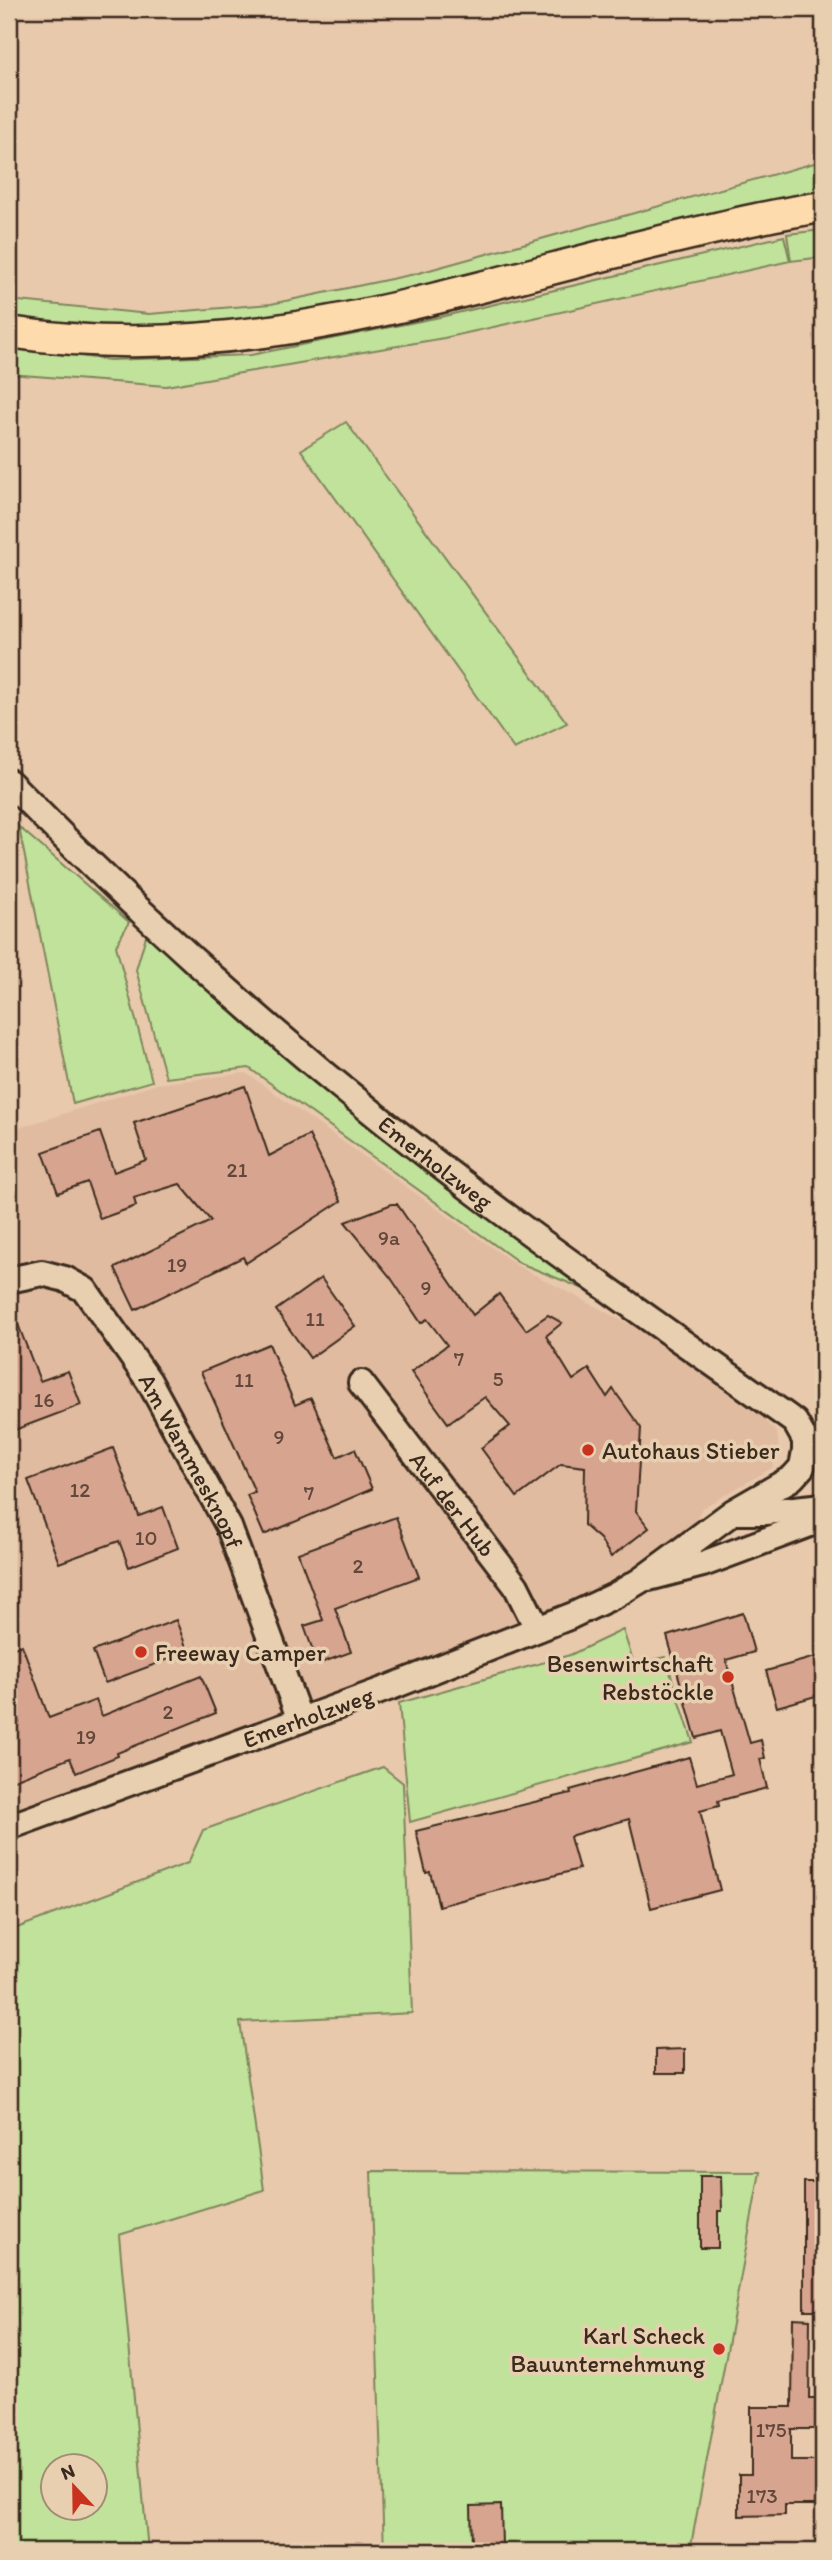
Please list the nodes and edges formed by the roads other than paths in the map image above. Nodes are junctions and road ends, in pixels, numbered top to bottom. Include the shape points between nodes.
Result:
1 (823, 207) edge
2 (9, 331) edge
3 (9, 782) edge
4 (9, 1280) edge
5 (361, 1383) dead end
6 (823, 1506) edge
7 (733, 1512) junction
8 (823, 1519) edge
9 (641, 1580) junction
10 (537, 1628) junction
11 (300, 1720) junction
12 (9, 1827) edge

1 - 2 main road via 705,231 404,307 276,332 159,342
3 - 7 street, Emerholzweg via 145,917 290,1045 519,1225 795,1422 805,1440 802,1467 792,1478
4 - 11 street, Am Wammesknopf via 42,1273 85,1290 149,1381 229,1527
5 - 10 street, Auf der Hub via 516,1586
6 - 7 street
7 - 9 street, Emerholzweg
8 - 9 street, Emerholzweg via 703,1564
9 - 10 street, Emerholzweg
10 - 11 street, Emerholzweg
11 - 12 street, Emerholzweg

